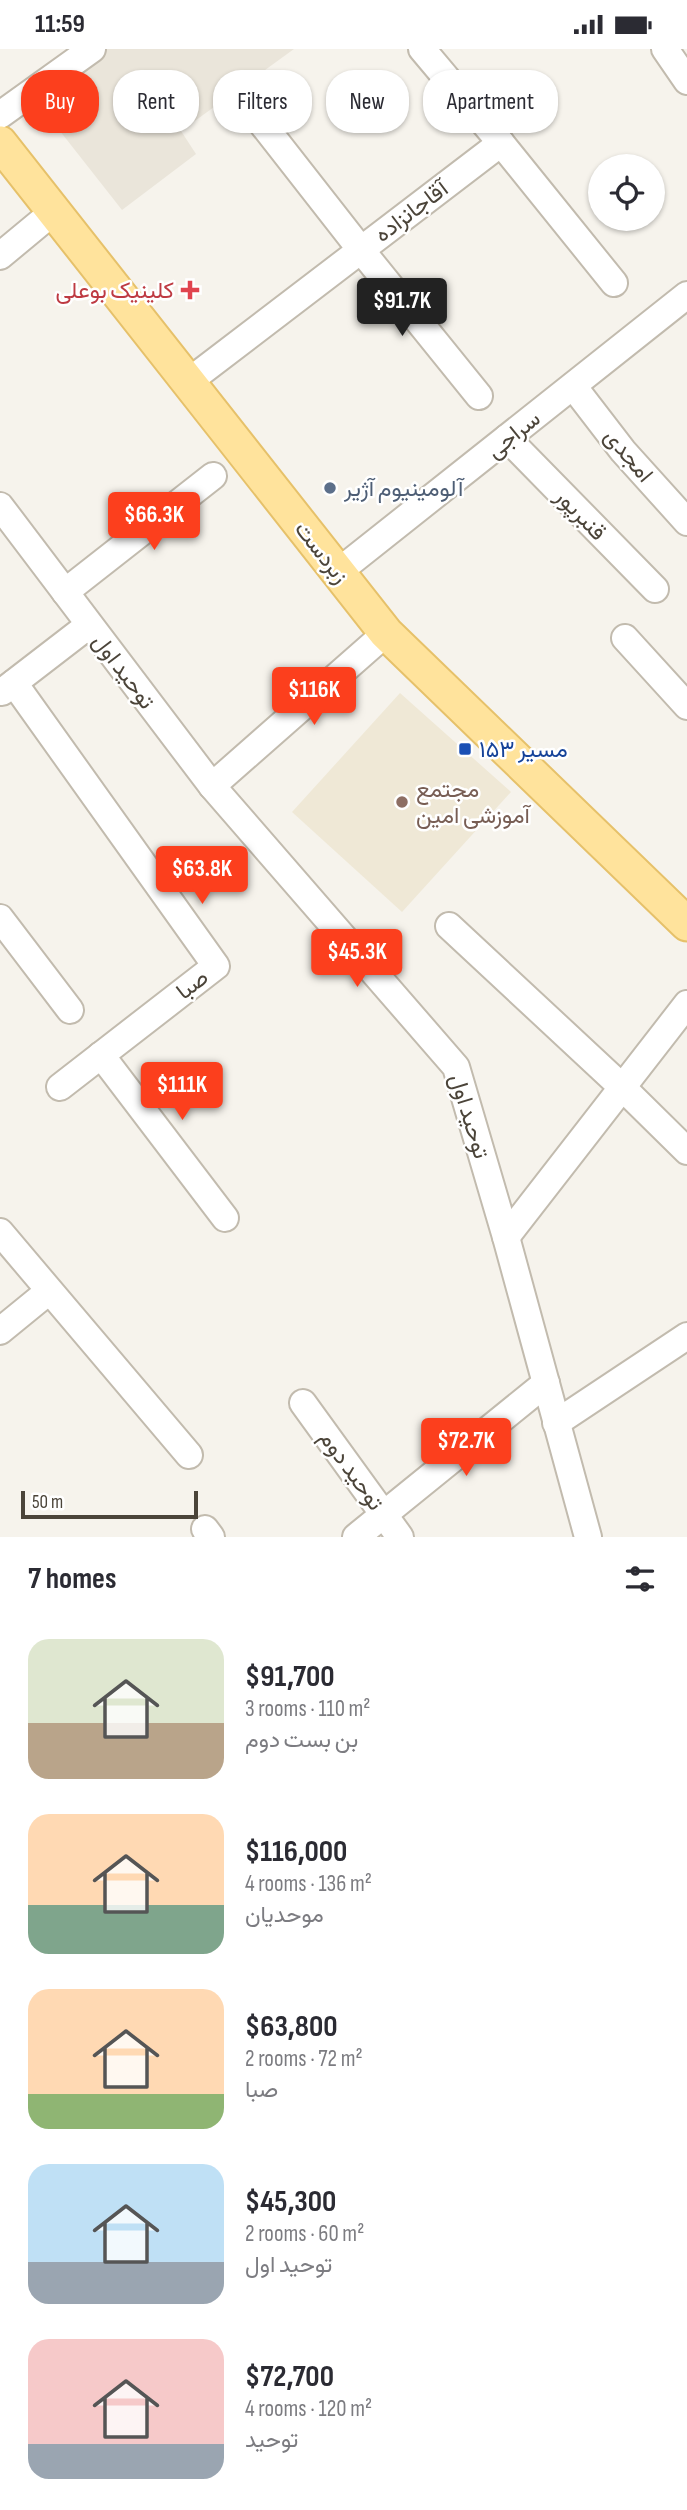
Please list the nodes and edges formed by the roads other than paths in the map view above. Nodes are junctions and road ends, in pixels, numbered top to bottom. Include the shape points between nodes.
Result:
1 (92, 49) edge
2 (422, 49) edge
3 (665, 49) edge
4 (687, 81) edge
5 (0, 115) edge
6 (269, 133) edge
7 (501, 143) junction
8 (1, 147) edge
9 (53, 212) junction
10 (361, 250) junction
11 (0, 256) edge
12 (614, 283) dead end
13 (687, 295) edge
14 (188, 382) junction
15 (573, 386) junction
16 (479, 396) dead end
17 (507, 438) junction
18 (213, 476) dead end
19 (0, 506) edge
20 (687, 522) edge
21 (338, 572) junction
22 (655, 589) dead end
23 (65, 592) junction
24 (89, 625) junction
25 (386, 633) junction
26 (625, 638) dead end
27 (7, 688) edge
28 (687, 706) edge
29 (212, 786) junction
30 (0, 918) edge
31 (687, 923) edge
32 (449, 926) dead end
33 (687, 1005) edge
34 (70, 1010) dead end
35 (102, 1055) junction
36 (60, 1087) dead end
37 (623, 1088) junction
38 (687, 1151) edge
39 (225, 1218) dead end
40 (0, 1232) edge
41 (506, 1237) junction
42 (49, 1291) junction
43 (0, 1331) edge
44 (687, 1336) edge
45 (546, 1383) junction
46 (303, 1403) dead end
47 (556, 1423) junction
48 (188, 1455) dead end
49 (384, 1514) junction
50 (356, 1537) edge
51 (400, 1537) edge
52 (588, 1537) edge

1 - 5 street
2 - 7 street
3 - 4 street
6 - 10 street
7 - 10 street, آقاجانزاده
7 - 12 street
8 - 9 main road, زبردست
9 - 11 street
9 - 14 main road, زبردست
10 - 14 street, آقاجانزاده
10 - 16 street
13 - 15 street, سراجی
14 - 21 main road, زبردست
15 - 17 street, سراجی
15 - 20 street, امجدی
17 - 21 street, سراجی
17 - 22 street, قنبرپور
18 - 23 street
19 - 23 street, توحید اول
21 - 25 main road, زبردست
23 - 24 street, توحید اول
24 - 27 street
24 - 29 street, توحید اول
25 - 29 street
25 - 31 main road, زبردست
26 - 28 street
27 - 35 street, صبا via 216,966
29 - 41 street, توحید اول via 456,1067
30 - 34 street
32 - 37 street
33 - 37 street
35 - 36 street, صبا
35 - 39 street
37 - 38 street
37 - 41 street
40 - 42 street
41 - 45 street, توحید اول
42 - 43 street
42 - 48 street
44 - 47 street
45 - 47 street, توحید اول
45 - 49 street
46 - 49 street, توحید دوم
47 - 52 street, توحید اول
49 - 50 street
49 - 51 street, توحید دوم

